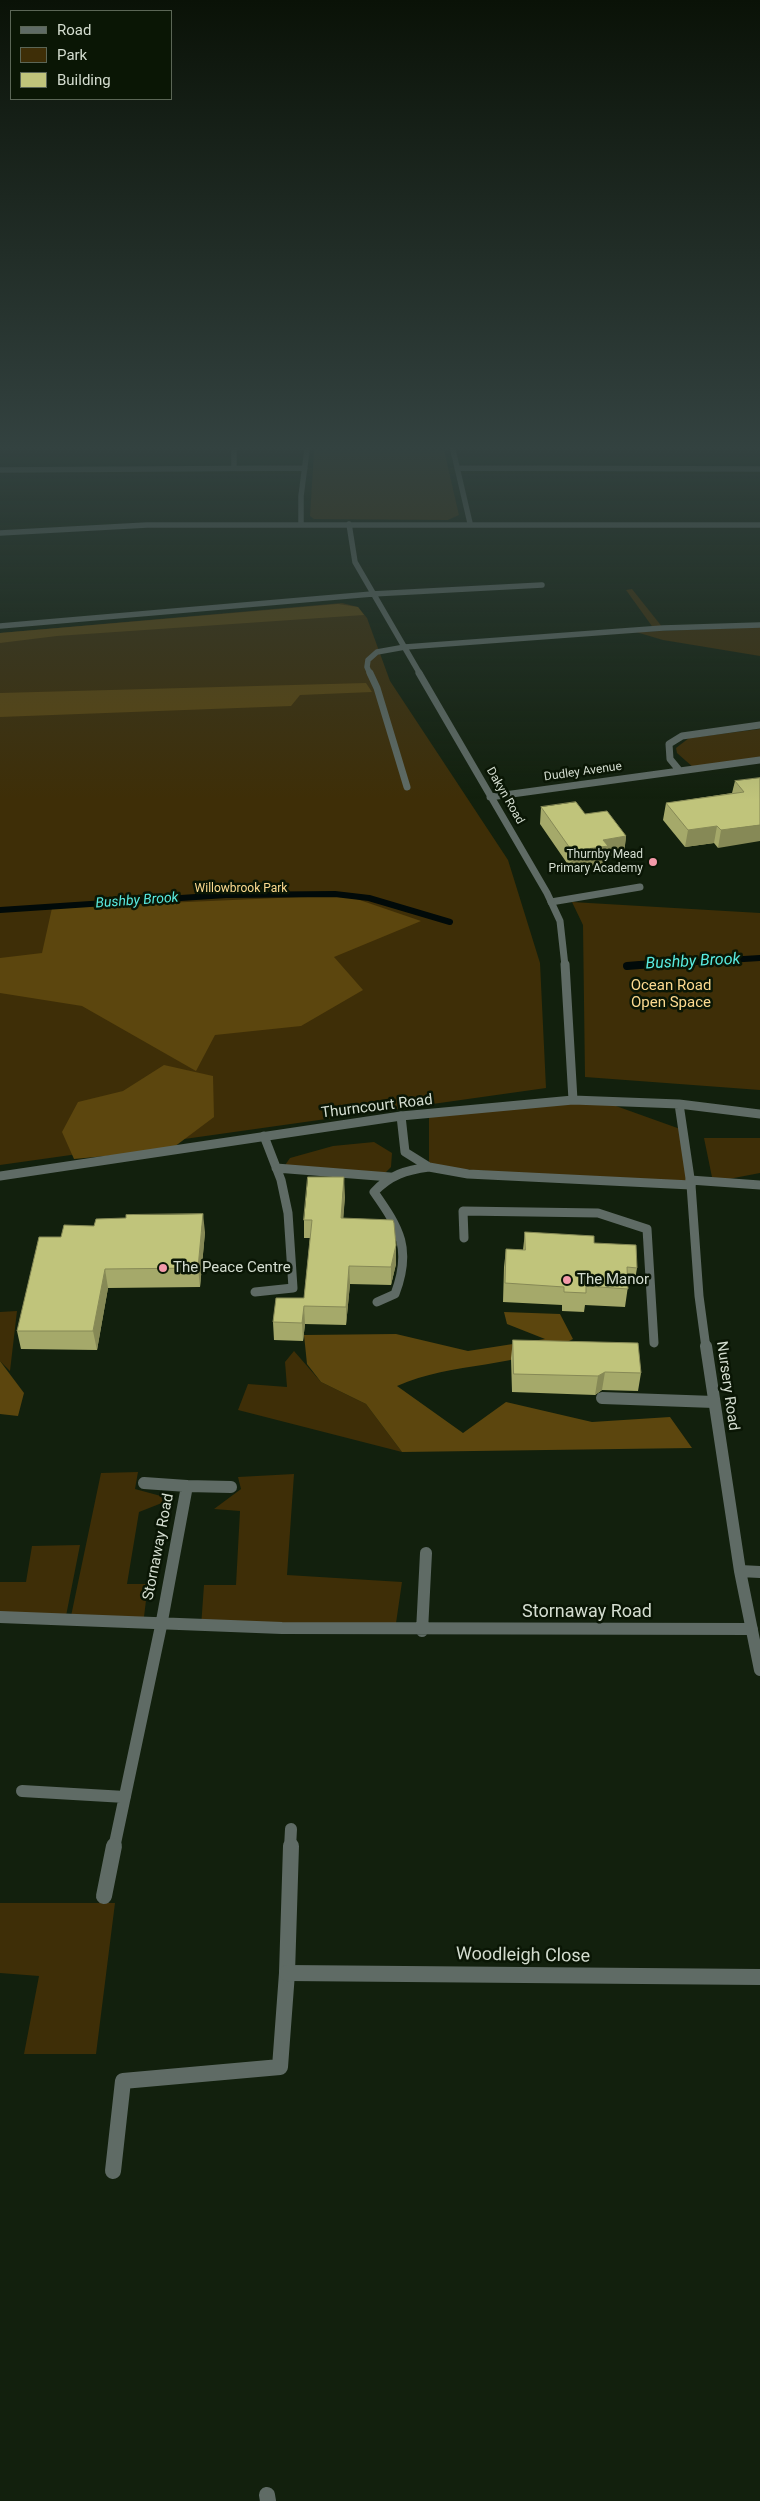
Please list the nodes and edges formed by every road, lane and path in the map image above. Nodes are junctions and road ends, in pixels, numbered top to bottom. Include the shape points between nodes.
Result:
1 (358, 567) edge
2 (542, 585) dead end
3 (372, 594) junction
4 (760, 625) edge
5 (0, 626) edge
6 (406, 647) junction
7 (760, 725) edge
8 (760, 760) edge
9 (679, 770) junction
10 (407, 788) dead end
11 (490, 797) junction
12 (640, 887) dead end
13 (551, 902) junction
14 (573, 1100) junction
15 (679, 1104) junction
16 (760, 1114) edge
17 (401, 1116) junction
18 (264, 1136) junction
19 (429, 1167) junction
20 (276, 1168) junction
21 (0, 1176) edge
22 (390, 1177) junction
23 (691, 1183) junction
24 (760, 1185) edge
25 (464, 1238) dead end
26 (255, 1292) dead end
27 (377, 1302) dead end
28 (654, 1343) dead end
29 (602, 1398) dead end
30 (714, 1402) junction
31 (144, 1483) dead end
32 (187, 1486) junction
33 (230, 1487) dead end
34 (426, 1553) dead end
35 (740, 1571) junction
36 (760, 1572) edge
37 (0, 1617) edge
38 (161, 1626) junction
39 (752, 1629) junction
40 (422, 1631) junction
41 (760, 1670) edge
42 (22, 1792) dead end
43 (125, 1797) junction
44 (291, 1829) dead end
45 (104, 1896) dead end
46 (286, 1973) junction
47 (760, 1977) edge
48 (113, 2171) dead end

1 - 3 street, Dakyn Road
2 - 3 street
3 - 5 street
3 - 6 street, Dakyn Road
4 - 6 street via 666,628
6 - 10 street via 377,652 368,660 367,667 377,688
6 - 11 street, Dakyn Road
7 - 9 street via 699,733 676,740 669,744 670,759
8 - 9 street, Dudley Avenue
9 - 11 street, Dudley Avenue
11 - 13 street, Dakyn Road
12 - 13 street
13 - 14 street, Dakyn Road via 560,921 564,948
14 - 15 street, Thurncourt Road
14 - 17 street, Thurncourt Road
15 - 16 street, Thurncourt Road
15 - 23 street, Nursery Road
17 - 18 street, Thurncourt Road
17 - 19 street via 405,1152
18 - 20 street
18 - 21 street, Thurncourt Road
19 - 22 street via 401,1170
19 - 23 street via 468,1174
20 - 22 street
20 - 26 street via 288,1213 293,1288
22 - 27 street via 374,1192 404,1240 403,1275 395,1294
23 - 24 street
23 - 30 street, Nursery Road via 698,1296
25 - 28 street via 463,1211 598,1212 647,1229
29 - 30 street
30 - 35 street, Nursery Road
31 - 32 street, Stornaway Road
32 - 33 street
32 - 38 street, Stornaway Road
34 - 40 street
35 - 36 street
35 - 39 street, Nursery Road
37 - 38 street, Stornaway Road
38 - 40 street, Stornaway Road
38 - 43 street
39 - 40 street, Stornaway Road
39 - 41 street, Nursery Road
42 - 43 street
43 - 45 street
44 - 46 street
46 - 47 street, Woodleigh Close
46 - 48 street via 280,2068 123,2081

